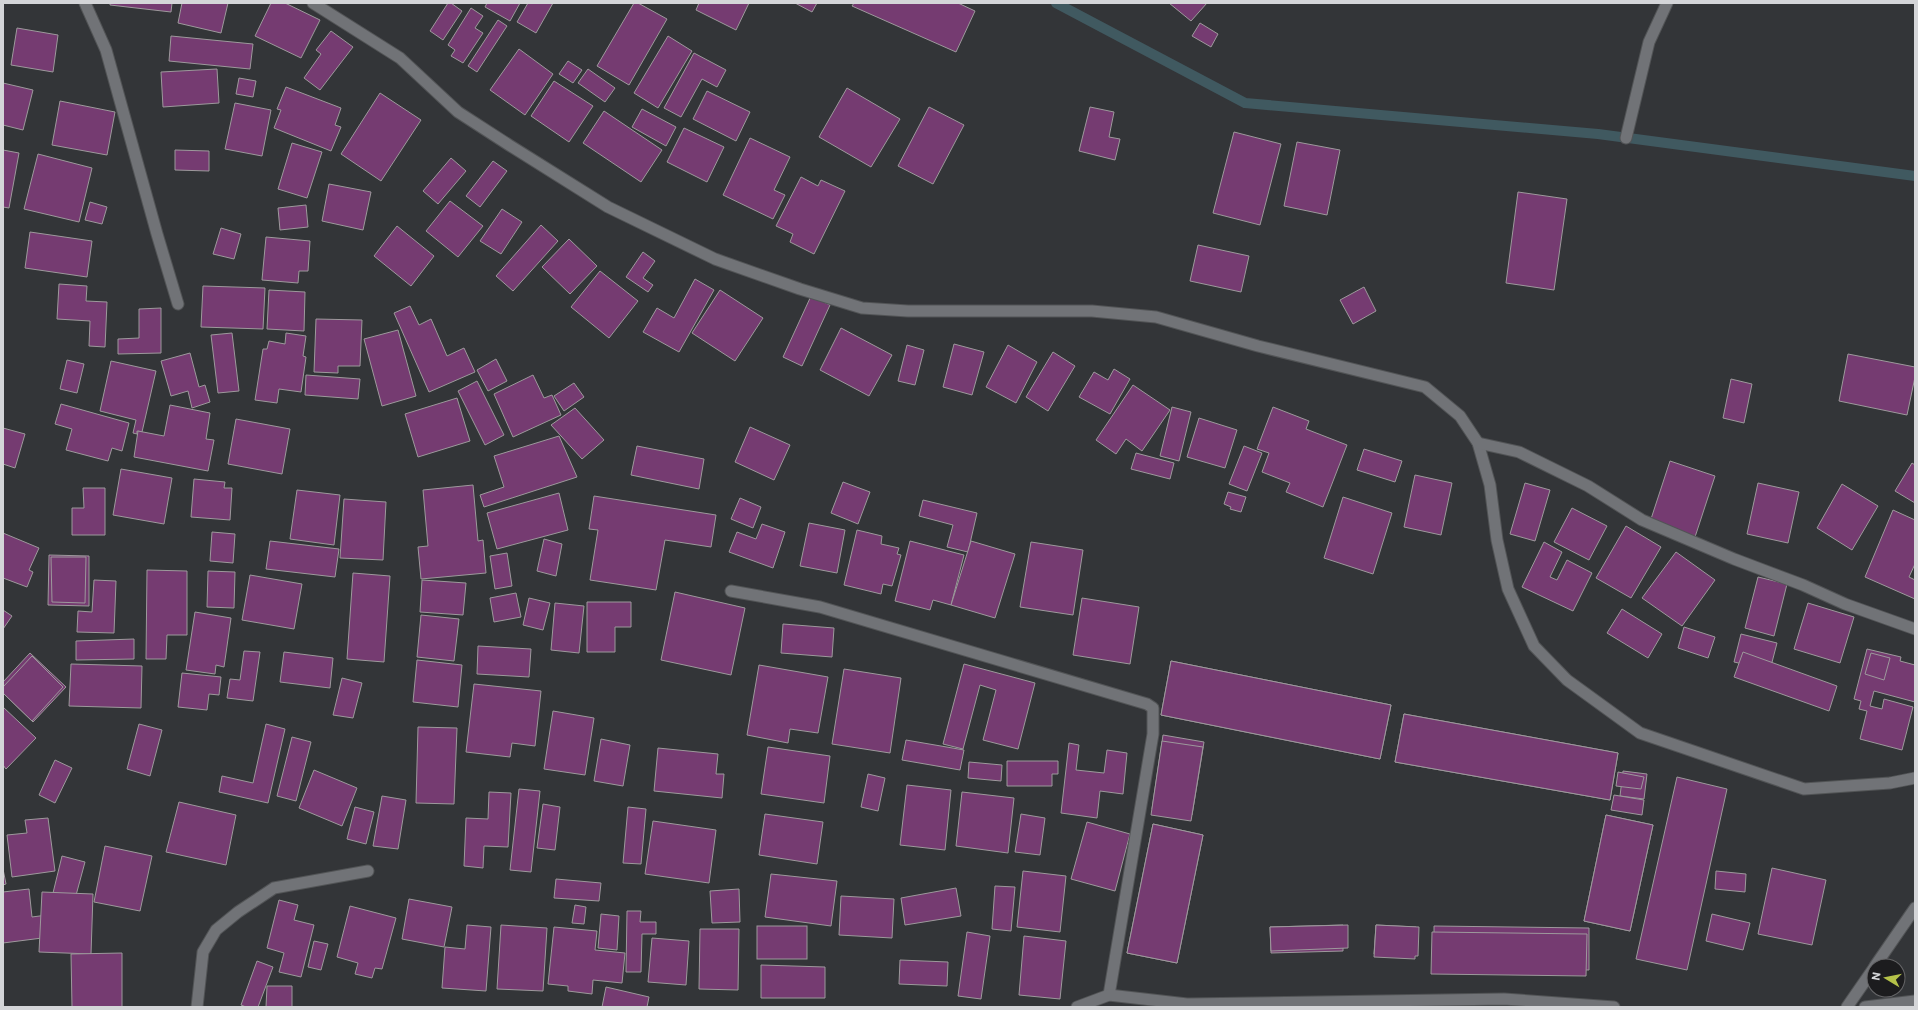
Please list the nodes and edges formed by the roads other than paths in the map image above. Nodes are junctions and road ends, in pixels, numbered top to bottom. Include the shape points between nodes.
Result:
1 (85, 3) edge
2 (313, 3) edge
3 (1667, 3) edge
4 (1626, 138) dead end
5 (178, 304) dead end
6 (1478, 443) junction
7 (731, 591) dead end
8 (1915, 629) edge
9 (1915, 778) edge
10 (368, 871) dead end
11 (1915, 908) edge
12 (1881, 958) edge
13 (1866, 980) edge
14 (1108, 995) junction
15 (1915, 1001) edge
16 (197, 1007) edge
17 (1077, 1007) edge
18 (1614, 1007) edge
19 (1847, 1007) edge
20 (1865, 1007) edge

1 - 5 street via 106,50
2 - 6 street via 400,58 458,112 509,145 608,207 715,260 862,308 908,311 1092,312 1156,317 1258,346 1425,387 1460,416
3 - 4 street via 1649,42
6 - 8 street via 1519,452 1588,486 1660,529 1845,604
6 - 9 street via 1490,485 1497,540 1508,589 1534,646 1567,680 1640,733 1804,789 1890,783
7 - 14 street via 820,608 1147,704 1153,708 1154,734
10 - 16 street via 274,888 238,912 216,930 203,952
11 - 12 street
13 - 19 street
14 - 17 street
14 - 18 street via 1187,1004 1504,1000
15 - 20 street

